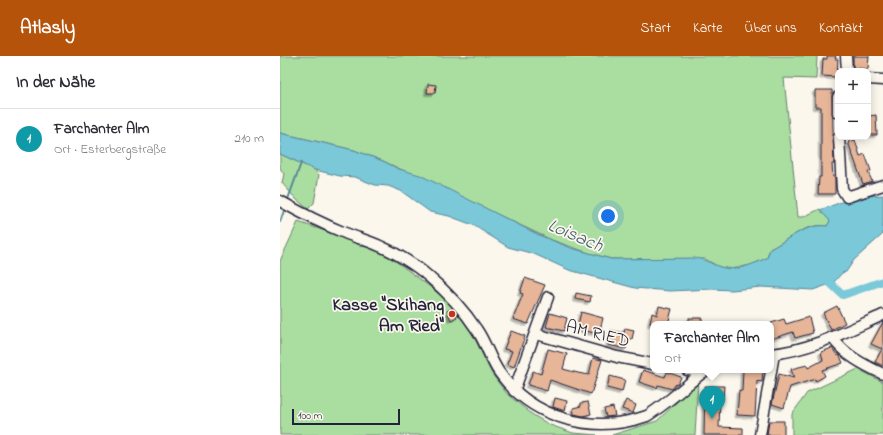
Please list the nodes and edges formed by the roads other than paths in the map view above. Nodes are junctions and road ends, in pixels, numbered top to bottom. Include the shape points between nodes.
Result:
1 (846, 56) edge
2 (847, 68) edge
3 (871, 79) edge
4 (883, 80) edge
5 (839, 140) edge
6 (883, 185) edge
7 (280, 201) edge
8 (548, 297) dead end
9 (883, 315) edge
10 (536, 334) junction
11 (832, 337) junction
12 (774, 354) edge
13 (650, 363) edge
14 (703, 373) edge
15 (769, 373) edge
16 (883, 374) edge
17 (514, 391) junction
18 (760, 435) edge

1 - 2 street
3 - 4 street
5 - 6 street via 842,189 847,197
7 - 17 street via 346,234 382,247 428,275 459,305
8 - 10 street
9 - 11 street
10 - 13 street, AM RIED
10 - 17 street
11 - 12 street via 805,348
11 - 16 street via 838,347
14 - 17 street via 646,417 613,428 576,427 552,420 531,407
15 - 18 street

